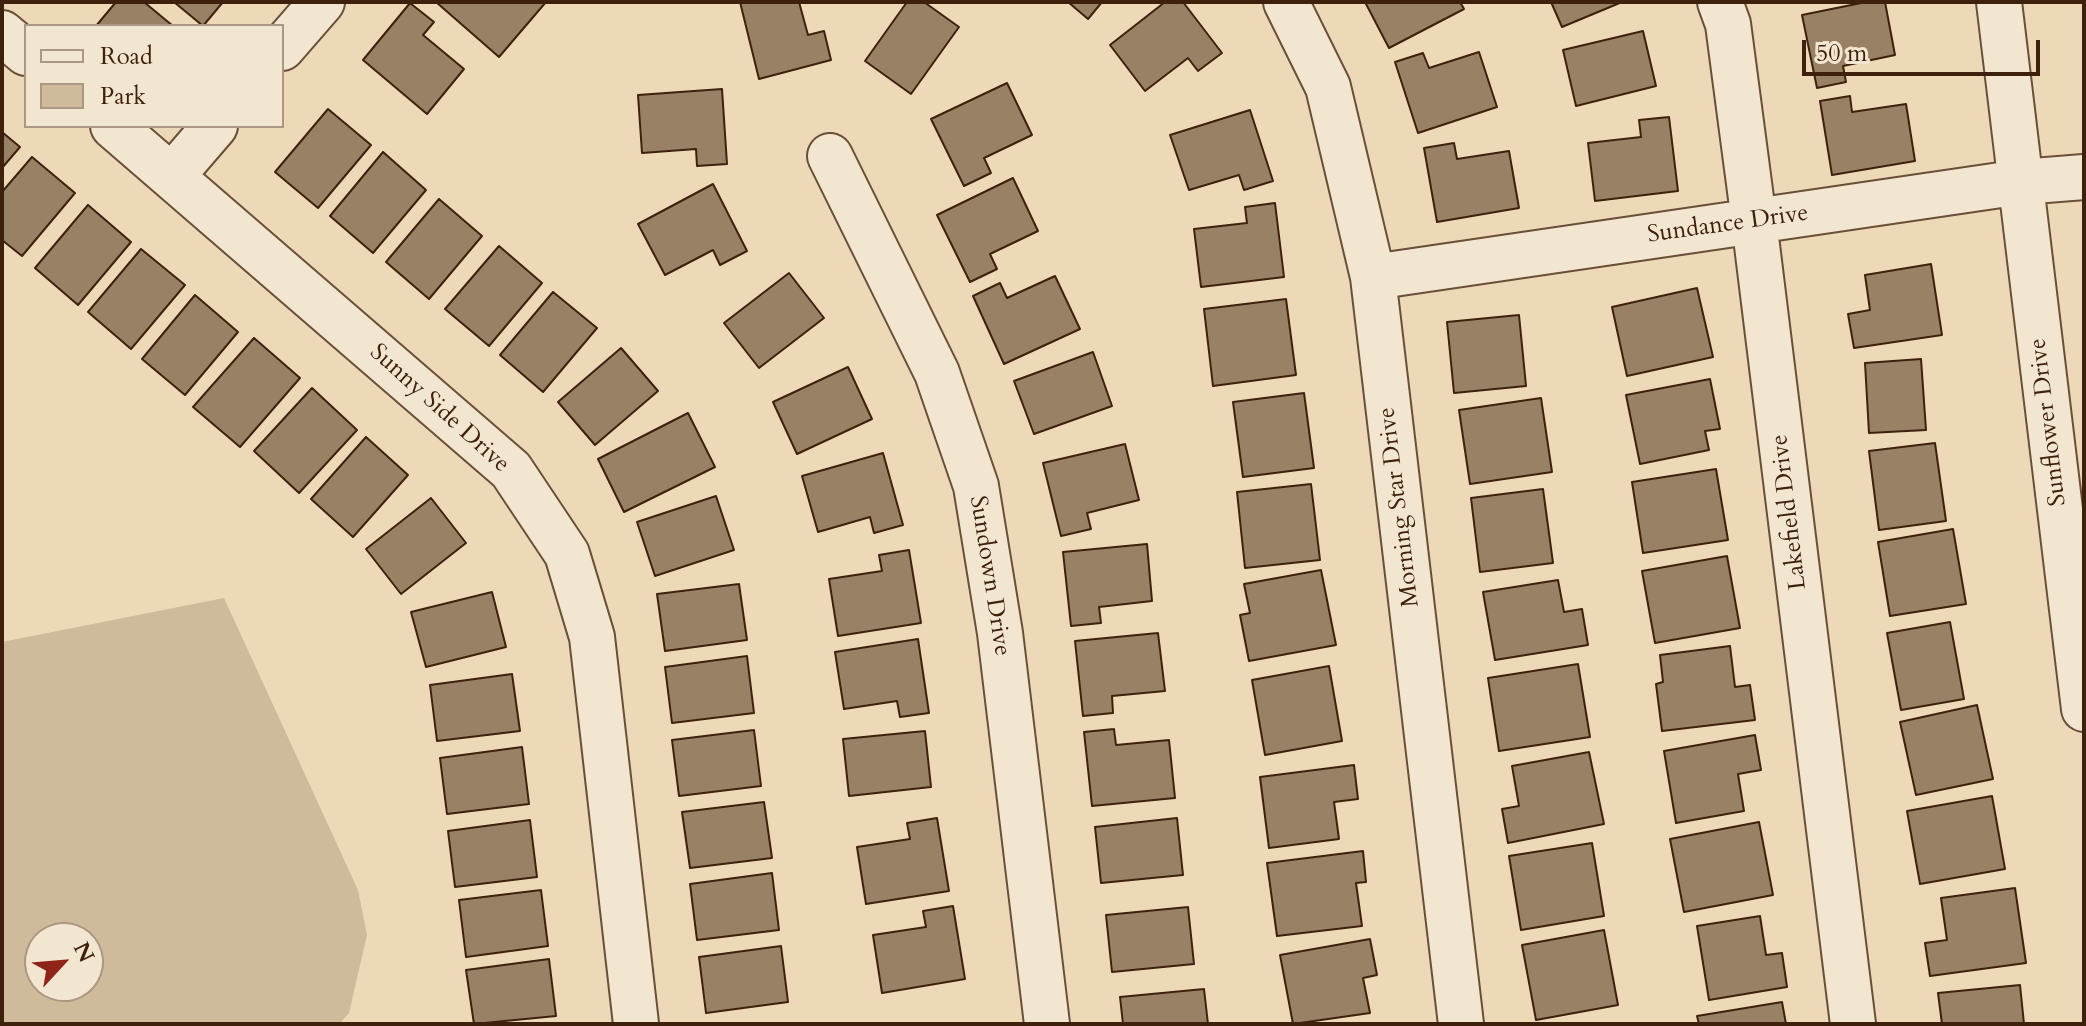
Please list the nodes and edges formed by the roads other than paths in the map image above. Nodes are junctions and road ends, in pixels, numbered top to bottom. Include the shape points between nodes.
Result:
1 (322, 2) edge
2 (1286, 2) edge
3 (1720, 2) edge
4 (1999, 2) edge
5 (2, 33) edge
6 (284, 46) edge
7 (24, 51) edge
8 (115, 128) edge
9 (213, 128) edge
10 (830, 156) dead end
11 (172, 176) junction
12 (2084, 177) edge
13 (2021, 182) junction
14 (1754, 221) junction
15 (1373, 277) junction
16 (2084, 709) edge
17 (1040, 1023) edge
18 (636, 1024) edge
19 (1461, 1024) edge
20 (1853, 1024) edge

1 - 6 street
2 - 15 street, Morning Star Drive via 1328,87
3 - 14 street, Lakefield Drive via 1728,24
4 - 13 street, Sunflower Drive
5 - 7 street
8 - 11 street, Sunny Side Drive
9 - 11 street
10 - 17 street, Sundown Drive via 937,373 976,486 1000,633
11 - 18 street, Sunny Side Drive via 511,470 567,554 592,637
12 - 13 street, Sundance Drive
13 - 14 street, Sundance Drive
13 - 16 street, Sunflower Drive
14 - 15 street, Sundance Drive
14 - 20 street, Lakefield Drive
15 - 19 street, Morning Star Drive

